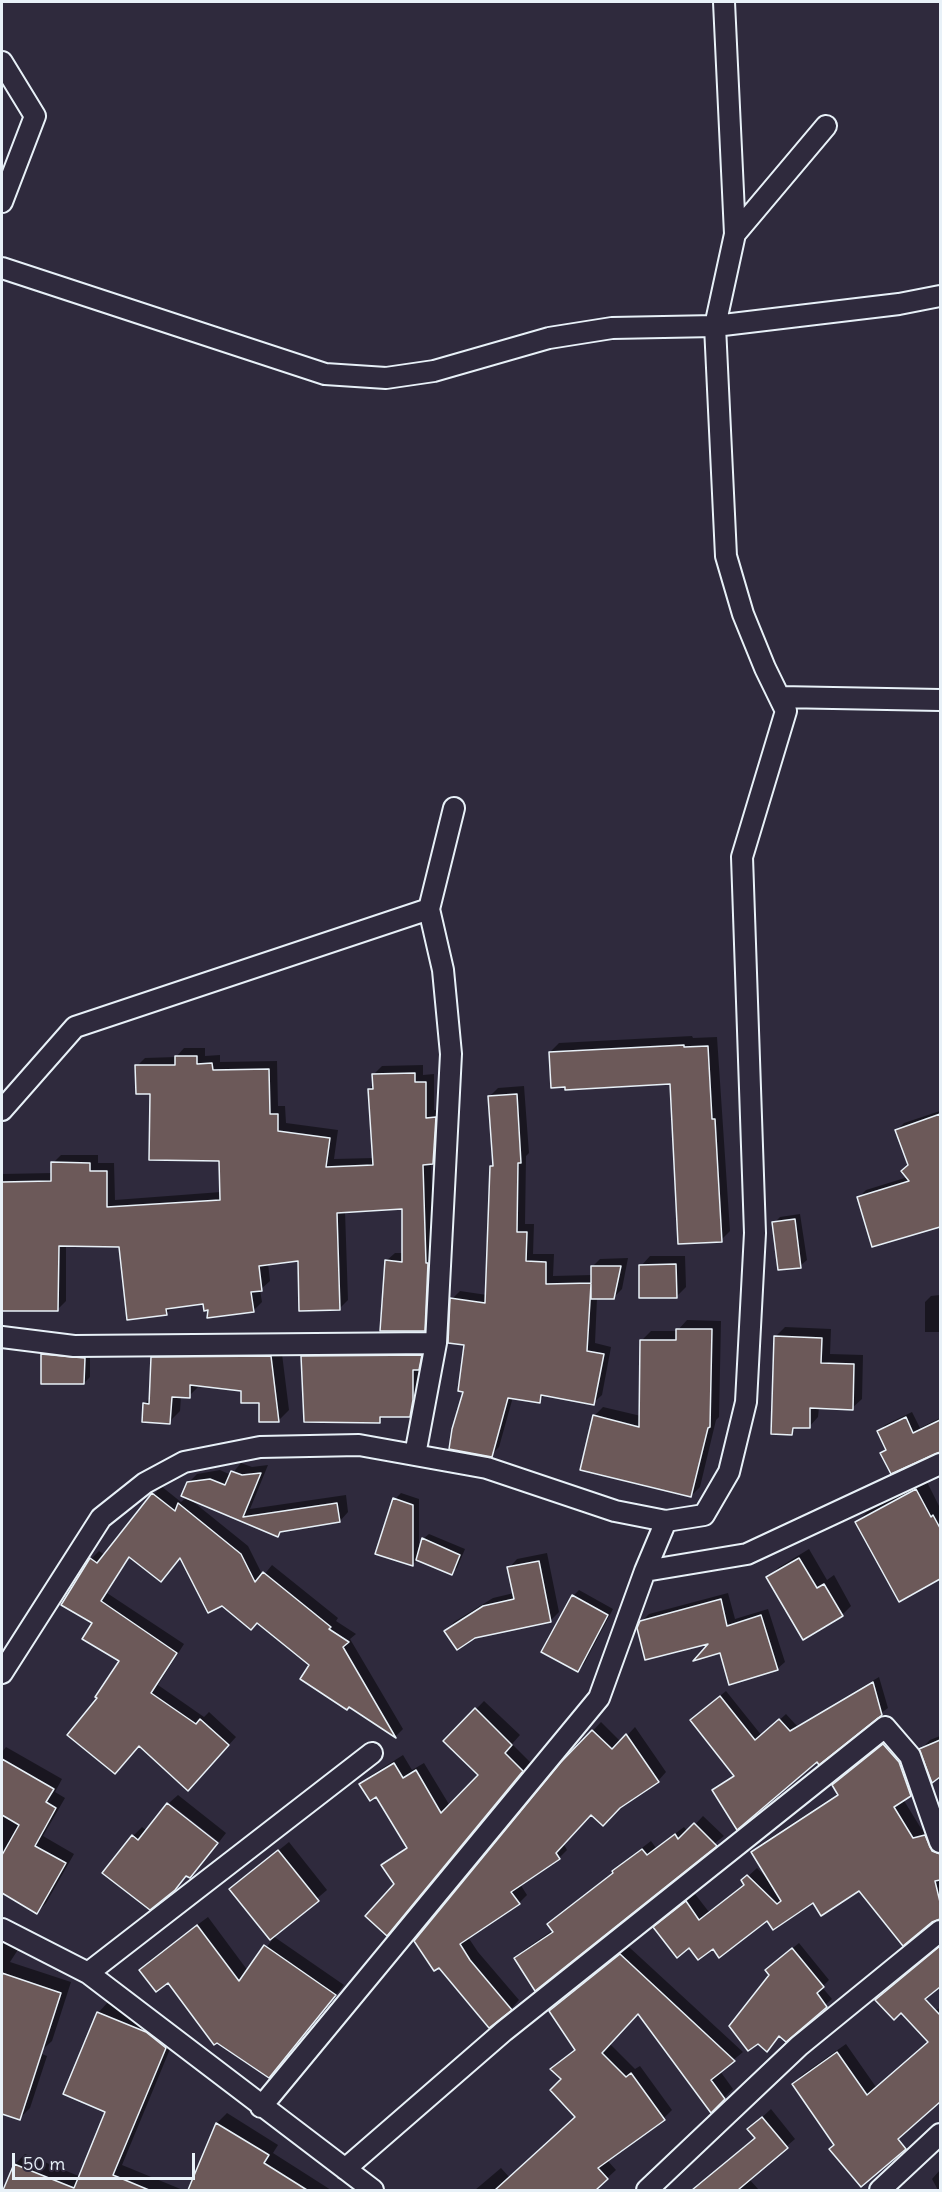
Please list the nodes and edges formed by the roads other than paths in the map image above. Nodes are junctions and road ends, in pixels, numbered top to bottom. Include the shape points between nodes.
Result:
1 (724, 2) edge
2 (2, 62) edge
3 (826, 126) dead end
4 (2, 202) edge
5 (735, 234) junction
6 (2, 268) edge
7 (940, 296) edge
8 (715, 326) junction
9 (780, 697) junction
10 (940, 700) edge
11 (454, 808) dead end
12 (429, 909) junction
13 (2, 1110) edge
14 (2, 1337) edge
15 (436, 1343) junction
16 (416, 1455) junction
17 (940, 1464) edge
18 (666, 1521) junction
19 (645, 1571) junction
20 (2, 1673) edge
21 (372, 1753) dead end
22 (940, 1842) edge
23 (2, 1929) edge
24 (940, 1932) edge
25 (88, 1973) junction
26 (261, 2107) junction
27 (940, 2134) edge
28 (345, 2169) junction
29 (373, 2190) edge
30 (647, 2190) edge
31 (880, 2190) edge

1 - 5 street
2 - 4 street via 35,116
3 - 5 street
5 - 8 street
6 - 8 street via 325,374 386,378 434,370 549,338 612,328
7 - 8 street
8 - 9 street via 726,556 742,614
9 - 10 street
9 - 18 street via 786,711 742,857 755,1233 746,1402 729,1472 704,1515
11 - 12 street
12 - 13 street via 75,1027
12 - 15 street via 442,970 451,1054
14 - 15 street via 74,1346
15 - 16 street
16 - 18 street via 487,1468 615,1512
16 - 20 street via 359,1445 260,1447 184,1462 155,1477 101,1518
17 - 19 street via 747,1554
18 - 19 street
19 - 26 street via 599,1698
21 - 25 street
22 - 28 street via 910,1756 885,1727 504,2031
23 - 25 street
24 - 30 street via 799,2046
25 - 26 street
26 - 28 street
27 - 31 street
28 - 29 street

